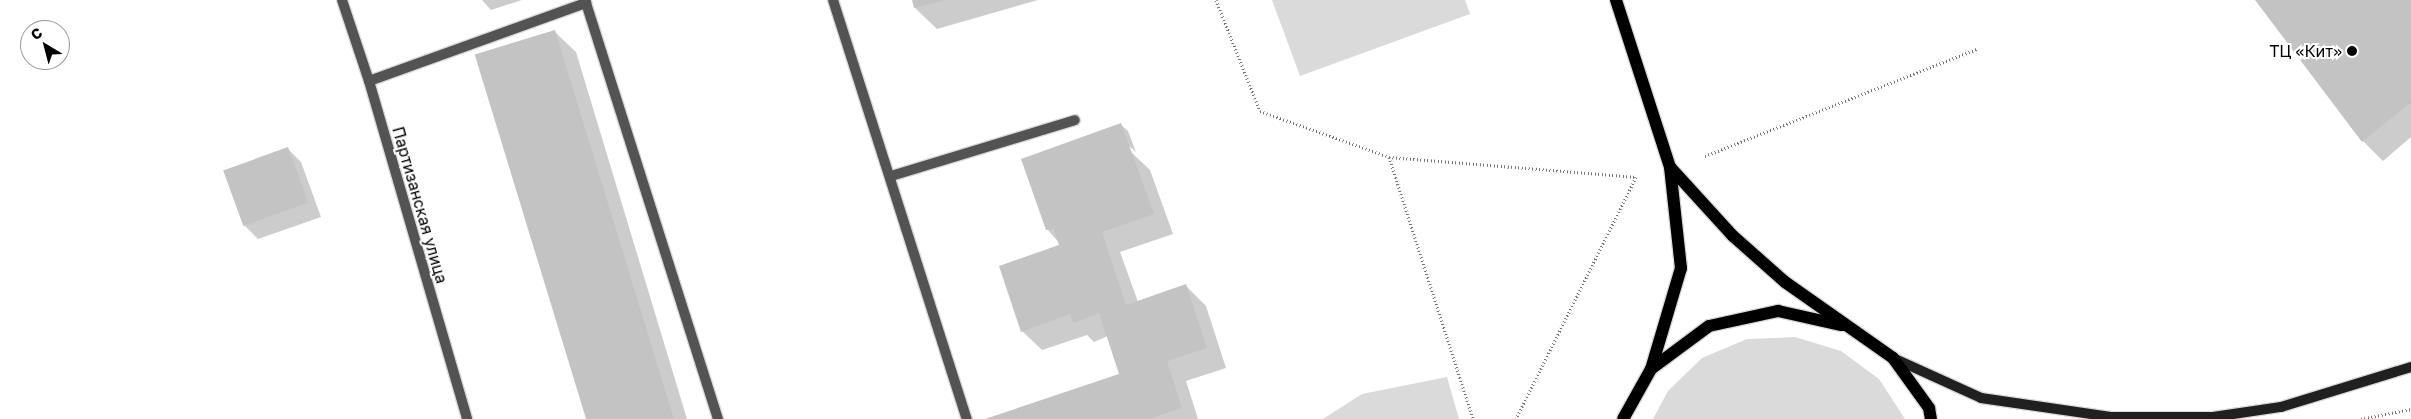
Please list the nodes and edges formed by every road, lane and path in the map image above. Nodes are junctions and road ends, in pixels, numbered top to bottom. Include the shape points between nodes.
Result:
1 (342, 0) edge
2 (833, 0) edge
3 (1216, 0) edge
4 (1616, 0) edge
5 (1977, 49) dead end
6 (369, 81) junction
7 (1075, 120) dead end
8 (1705, 156) dead end
9 (1389, 157) junction
10 (1670, 167) junction
11 (891, 176) junction
12 (1848, 326) junction
13 (1894, 358) junction
14 (2411, 367) edge
15 (1651, 369) junction
16 (2411, 409) edge
17 (2108, 418) edge
18 (467, 419) edge
19 (718, 419) edge
20 (967, 419) edge
21 (1473, 419) edge
22 (1516, 419) edge
23 (1623, 419) edge
24 (1931, 419) edge
25 (2361, 419) edge

1 - 6 street, Партизанская улица
2 - 11 street
3 - 9 path via 1260,111
4 - 10 main road
5 - 8 path
6 - 18 street, Партизанская улица
6 - 19 street via 586,3
7 - 11 street
9 - 21 path
9 - 22 path via 1636,178
10 - 12 main road via 1733,236 1785,282
10 - 15 main road via 1681,268
11 - 20 street
12 - 13 main road
12 - 15 main road via 1778,311 1744,318 1709,326
13 - 17 main road via 1980,398
13 - 24 main road via 1929,408
14 - 17 main road via 2282,407 2213,417
15 - 23 main road
16 - 25 path

